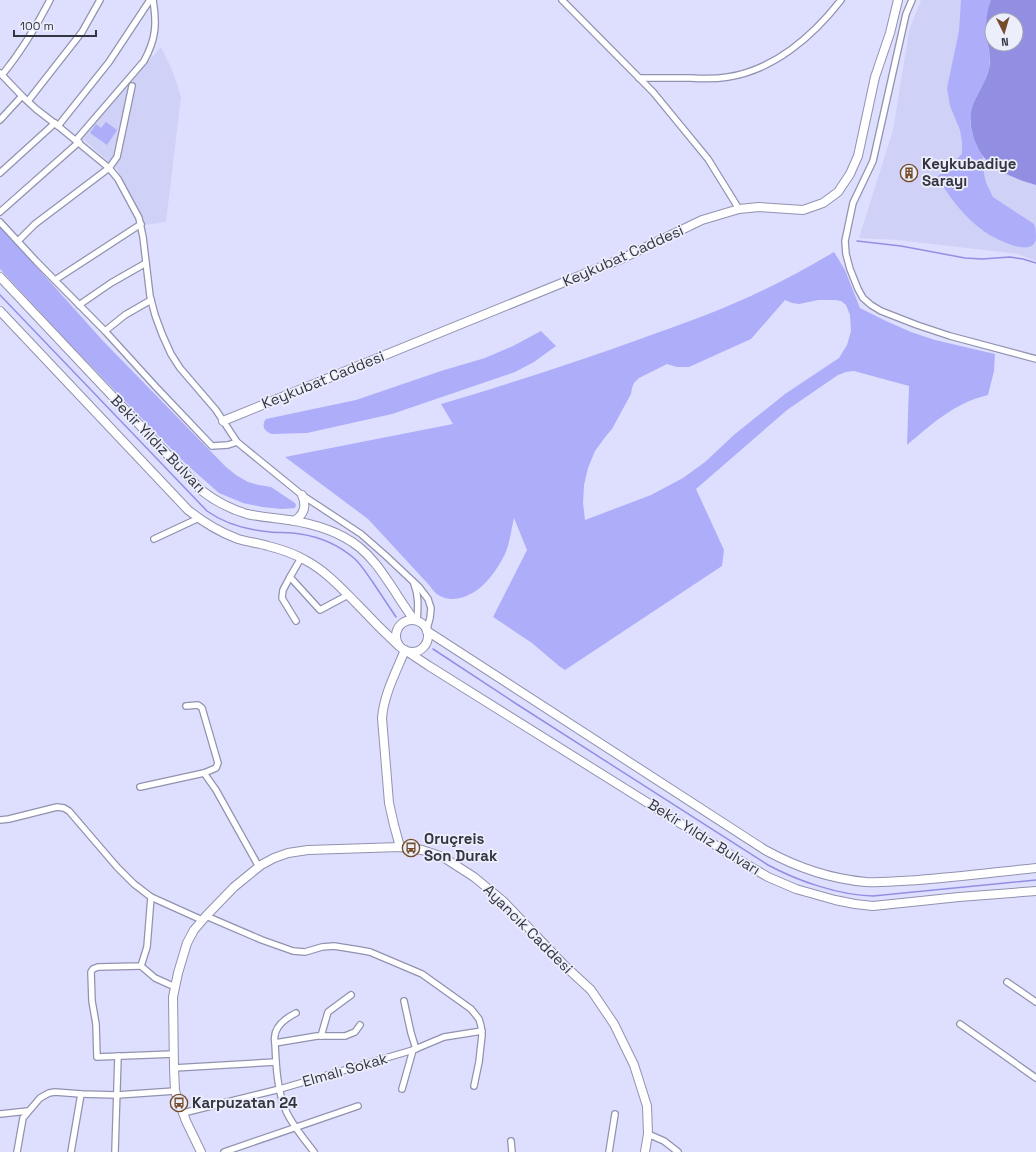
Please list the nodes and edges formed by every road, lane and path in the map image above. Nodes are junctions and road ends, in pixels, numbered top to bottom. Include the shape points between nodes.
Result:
1 (50, 0) edge
2 (100, 0) edge
3 (150, 0) edge
4 (153, 0) edge
5 (562, 0) edge
6 (841, 0) edge
7 (898, 0) edge
8 (912, 0) edge
9 (1, 74) edge
10 (639, 78) junction
11 (132, 86) dead end
12 (22, 96) junction
13 (28, 101) junction
14 (0, 120) edge
15 (57, 124) junction
16 (77, 141) junction
17 (110, 168) junction
18 (0, 173) edge
19 (738, 209) junction
20 (0, 212) edge
21 (0, 222) edge
22 (141, 224) junction
23 (18, 241) junction
24 (146, 263) junction
25 (0, 277) edge
26 (55, 280) junction
27 (151, 300) junction
28 (80, 305) junction
29 (0, 311) edge
30 (105, 331) junction
31 (1036, 359) edge
32 (223, 421) junction
33 (237, 442) junction
34 (302, 495) junction
35 (199, 518) junction
36 (294, 521) junction
37 (154, 539) dead end
38 (301, 558) junction
39 (290, 577) junction
40 (412, 581) junction
41 (348, 595) junction
42 (416, 620) junction
43 (296, 621) dead end
44 (427, 630) junction
45 (404, 649) junction
46 (186, 706) dead end
47 (204, 773) junction
48 (140, 787) dead end
49 (0, 820) edge
50 (400, 847) junction
51 (259, 867) junction
52 (1036, 868) edge
53 (1036, 891) edge
54 (151, 898) junction
55 (204, 918) junction
56 (141, 966) junction
57 (1007, 982) dead end
58 (175, 987) junction
59 (351, 994) dead end
60 (404, 1001) dead end
61 (1036, 1002) edge
62 (296, 1013) dead end
63 (960, 1024) dead end
64 (360, 1025) dead end
65 (482, 1031) junction
66 (321, 1036) junction
67 (275, 1043) junction
68 (415, 1050) junction
69 (174, 1054) junction
70 (118, 1056) junction
71 (276, 1062) junction
72 (174, 1068) junction
73 (1036, 1078) edge
74 (474, 1086) dead end
75 (280, 1089) junction
76 (402, 1089) dead end
77 (175, 1091) junction
78 (81, 1094) junction
79 (117, 1095) junction
80 (358, 1106) dead end
81 (28, 1111) junction
82 (183, 1113) junction
83 (0, 1114) edge
84 (615, 1114) dead end
85 (296, 1128) junction
86 (648, 1134) junction
87 (511, 1141) dead end
88 (17, 1152) edge
89 (71, 1152) edge
90 (115, 1152) edge
91 (202, 1152) edge
92 (224, 1152) edge
93 (314, 1152) edge
94 (512, 1152) edge
95 (609, 1152) edge
96 (645, 1152) edge
97 (678, 1152) edge

1 - 9 street via 25,44
2 - 13 street via 82,32
3 - 15 street via 108,62
4 - 16 street via 156,14 155,29 151,48 144,61
5 - 10 street
6 - 10 street via 800,42 758,69 719,78
7 - 19 main road, Keykubat Caddesi via 875,77 858,156 838,192 823,203 803,210 759,207
8 - 31 street via 906,14 873,161 852,203 845,241 850,269 863,298 881,311 950,336
9 - 12 street
10 - 19 street via 708,159
11 - 17 street via 117,157
12 - 13 street
12 - 14 street
13 - 15 street
15 - 16 street
15 - 18 street
16 - 17 street
16 - 20 street
17 - 22 street via 122,184
17 - 23 street via 35,224
19 - 32 main road, Keykubat Caddesi via 702,220 621,259
21 - 23 street
22 - 24 street
22 - 26 street
23 - 26 street
24 - 27 street
24 - 28 street
25 - 36 main road, Bekir Yıldız Bulvarı via 201,490 221,504 237,511
26 - 28 street
27 - 30 street via 125,315
27 - 32 street via 158,325 175,360
28 - 30 street
29 - 35 main road, Bekir Yıldız Bulvarı via 181,504
30 - 33 street via 212,446
32 - 33 street
33 - 34 street
34 - 36 main road via 304,509 302,515
34 - 40 street via 361,534
35 - 37 street
35 - 38 main road, Bekir Yıldız Bulvarı via 230,536 277,548
36 - 42 main road, Bekir Yıldız Bulvarı via 327,529 360,548 381,570
38 - 39 street
38 - 41 main road, Bekir Yıldız Bulvarı via 323,572
39 - 41 street via 320,610
39 - 43 street via 282,596
40 - 42 street via 418,595
40 - 44 street via 422,590 430,604
41 - 45 main road, Bekir Yıldız Bulvarı
42 - 44 main road
42 - 45 main road via 405,622 397,629 396,636
44 - 45 main road via 428,640 422,649 415,652
44 - 52 main road, Bekir Yıldız Bulvarı via 766,850 791,863 834,877 876,883
45 - 50 main road via 386,694 382,724 389,803
45 - 53 main road, Bekir Yıldız Bulvarı via 738,860 796,889 835,900 873,906
46 - 47 street via 198,705 202,708 218,763 216,768
47 - 48 street
47 - 51 street
49 - 54 street via 57,807 64,808 82,825 117,867
50 - 51 main road, Ayancık Caddesi via 295,852 274,858
50 - 86 main road, Ayancık Caddesi via 422,850 443,857 474,877 503,901 591,990 614,1024 634,1065 647,1106
51 - 55 main road, Ayancık Caddesi via 234,887
54 - 55 street
54 - 56 street via 147,947
55 - 58 main road, Ayancık Caddesi via 187,943
55 - 65 street via 293,951 305,952 334,946 370,952 422,974 474,1012
56 - 58 street via 155,978
56 - 70 street via 98,966 91,972 97,1057
57 - 61 street
58 - 69 main road, Ayancık Caddesi
59 - 66 street via 328,1012
60 - 68 street
62 - 67 street via 278,1026 274,1036
63 - 73 street
64 - 66 street via 355,1032 348,1035
65 - 68 street, Elmalı Sokak via 444,1037
65 - 74 street
66 - 67 street
67 - 71 street
68 - 75 street, Elmalı Sokak
68 - 76 street
69 - 70 street
69 - 72 main road, Ayancık Caddesi
70 - 79 street
71 - 72 street
71 - 75 street
72 - 77 main road, Ayancık Caddesi
75 - 82 street, Elmalı Sokak
75 - 85 street via 286,1110
77 - 79 street
77 - 82 main road, Ayancık Caddesi
78 - 79 street
78 - 81 street via 49,1093
78 - 89 street
79 - 90 street
80 - 85 street
81 - 83 street
81 - 88 street via 23,1118
82 - 91 main road, Ayancık Caddesi
84 - 95 street
85 - 92 street
85 - 93 street
86 - 96 main road, Ayancık Caddesi
86 - 97 street via 664,1141
87 - 94 street

